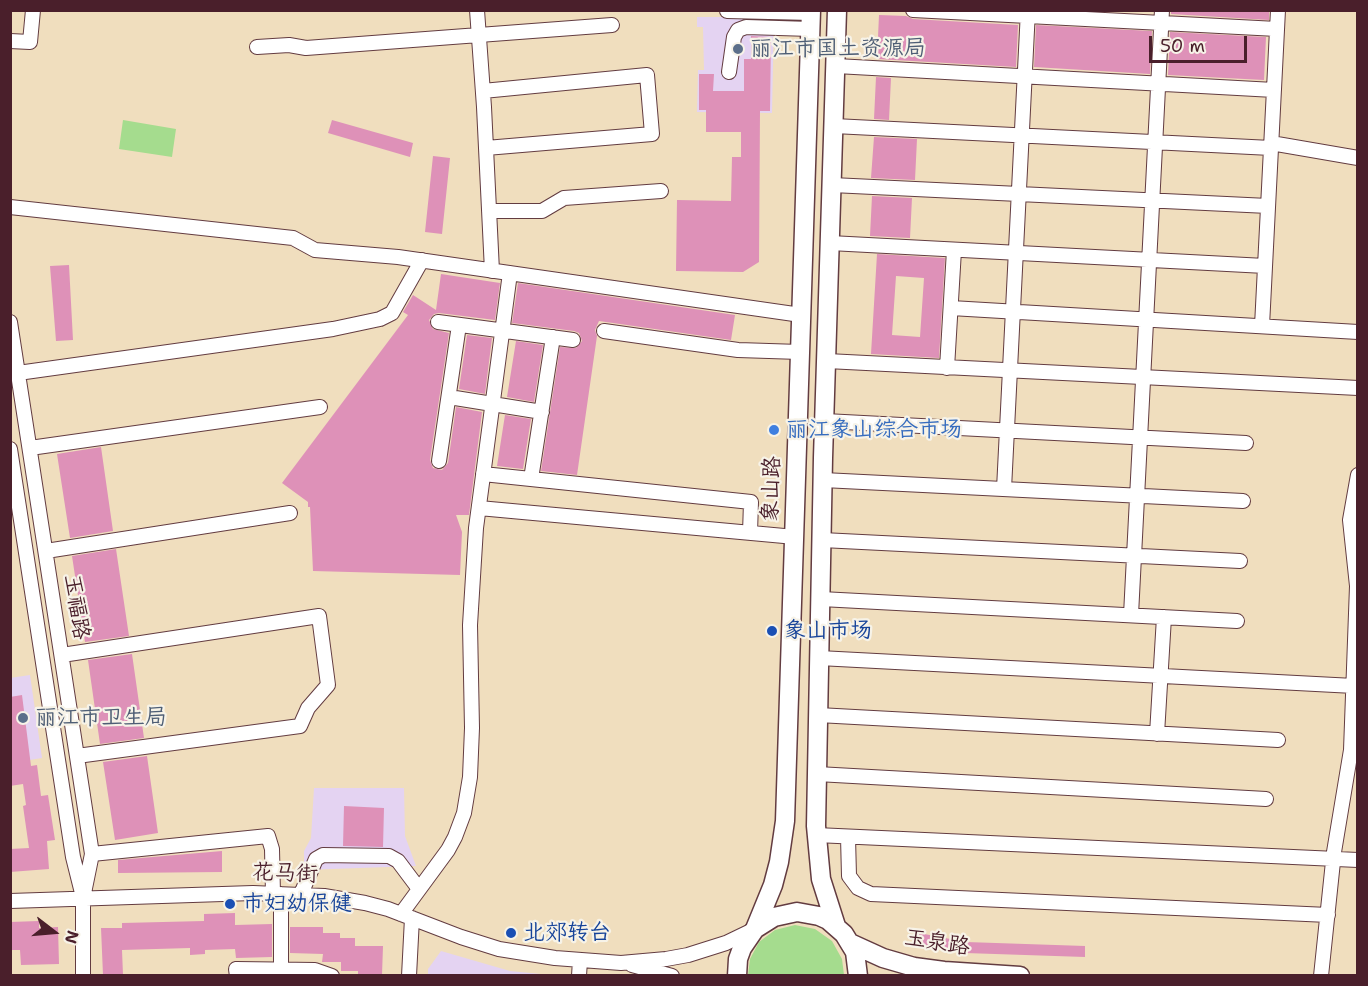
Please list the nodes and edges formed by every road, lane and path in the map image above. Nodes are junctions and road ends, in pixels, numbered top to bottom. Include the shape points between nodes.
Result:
1 (477, 10) edge
2 (837, 10) edge
3 (913, 10) edge
4 (1278, 10) edge
5 (727, 11) edge
6 (1028, 13) edge
7 (32, 17) edge
8 (811, 17) edge
9 (1161, 17) edge
10 (612, 25) dead end
11 (1277, 29) junction
12 (479, 36) junction
13 (10, 41) edge
14 (257, 47) dead end
15 (836, 66) junction
16 (729, 72) dead end
17 (1024, 76) junction
18 (1158, 84) junction
19 (1274, 90) junction
20 (483, 91) junction
21 (834, 126) junction
22 (1021, 135) junction
23 (1155, 142) junction
24 (1271, 145) junction
25 (486, 148) junction
26 (1358, 158) edge
27 (832, 184) junction
28 (661, 191) dead end
29 (1019, 194) junction
30 (1152, 201) junction
31 (1268, 206) junction
32 (10, 207) edge
33 (489, 211) junction
34 (830, 243) junction
35 (954, 250) junction
36 (1016, 253) junction
37 (422, 260) junction
38 (1149, 260) junction
39 (1265, 266) junction
40 (492, 271) junction
41 (510, 273) junction
42 (951, 308) junction
43 (1013, 312) junction
44 (801, 315) junction
45 (1146, 320) junction
46 (10, 322) edge
47 (438, 322) dead end
48 (459, 325) junction
49 (1262, 326) junction
50 (503, 331) junction
51 (604, 332) dead end
52 (1358, 332) edge
53 (553, 337) junction
54 (573, 340) dead end
55 (800, 352) junction
56 (826, 361) junction
57 (947, 368) junction
58 (1010, 371) junction
59 (18, 373) junction
60 (1143, 378) junction
61 (1358, 388) edge
62 (449, 397) junction
63 (493, 404) junction
64 (320, 407) dead end
65 (542, 412) junction
66 (825, 421) junction
67 (1007, 430) junction
68 (1140, 437) junction
69 (1246, 443) dead end
70 (30, 448) junction
71 (11, 450) edge
72 (439, 461) dead end
73 (483, 474) junction
74 (1358, 475) edge
75 (531, 479) junction
76 (823, 480) junction
77 (1004, 489) junction
78 (1137, 496) junction
79 (1243, 501) dead end
80 (478, 508) junction
81 (290, 513) dead end
82 (750, 533) junction
83 (795, 537) junction
84 (822, 540) junction
85 (46, 551) junction
86 (1134, 556) junction
87 (1240, 561) dead end
88 (821, 599) junction
89 (1357, 611) edge
90 (1131, 615) junction
91 (1164, 617) junction
92 (1237, 621) dead end
93 (62, 655) junction
94 (819, 658) junction
95 (1161, 676) junction
96 (1354, 686) junction
97 (818, 715) junction
98 (1157, 734) junction
99 (1278, 740) dead end
100 (77, 756) junction
101 (817, 774) junction
102 (1266, 799) dead end
103 (816, 836) junction
104 (849, 837) junction
105 (92, 854) junction
106 (1334, 859) junction
107 (1358, 860) edge
108 (419, 889) junction
109 (277, 894) junction
110 (302, 894) junction
111 (83, 898) junction
112 (10, 901) edge
113 (1328, 915) junction
114 (407, 916) junction
115 (836, 926) junction
116 (755, 929) junction
117 (850, 943) junction
118 (580, 960) junction
119 (621, 963) junction
120 (281, 970) junction
121 (83, 975) edge
122 (237, 975) edge
123 (332, 975) edge
124 (409, 975) edge
125 (579, 975) edge
126 (672, 975) edge
127 (736, 975) edge
128 (858, 975) edge
129 (1020, 975) edge
130 (1322, 975) edge

1 - 12 street
2 - 15 main road
3 - 6 street
4 - 11 street
5 - 8 street
6 - 9 street
6 - 17 street
7 - 13 street via 30,42
8 - 16 street via 738,30
8 - 44 main road, 象山路
9 - 11 street
9 - 18 street
10 - 12 street
11 - 19 street
12 - 14 street via 306,48
12 - 20 street
15 - 17 street
15 - 21 main road
17 - 18 street
17 - 22 street
18 - 19 street
18 - 23 street
19 - 24 street
20 - 25 street
20 - 25 street via 647,75 652,134
21 - 22 street
21 - 27 main road
22 - 23 street
22 - 29 street
23 - 24 street
23 - 30 street
24 - 26 street
24 - 31 street
25 - 33 street
27 - 29 street
27 - 34 main road
28 - 33 street via 564,198 542,211
29 - 30 street
29 - 36 street
30 - 31 street
30 - 38 street
31 - 39 street
32 - 37 street via 293,238 315,250
33 - 40 street
34 - 35 street
34 - 56 main road
35 - 36 street
35 - 42 street
36 - 38 street
36 - 43 street
37 - 40 street
37 - 59 street via 392,313 380,319
38 - 39 street
38 - 45 street
39 - 49 street
40 - 41 street
41 - 44 street
41 - 50 street
42 - 43 street
42 - 57 street
43 - 45 street
43 - 58 street
44 - 55 main road, 象山路
45 - 49 street
45 - 60 street
46 - 59 street, 玉福路
47 - 48 street
48 - 50 street
48 - 62 street
49 - 52 street
50 - 53 street
50 - 63 street
51 - 55 street via 738,350
53 - 54 street
53 - 65 street
55 - 83 main road, 象山路
56 - 57 street
56 - 66 main road
57 - 58 street
58 - 60 street
58 - 67 street
59 - 70 street, 玉福路
60 - 61 street
60 - 68 street
62 - 63 street
62 - 72 street
63 - 65 street
63 - 73 street
64 - 70 street
65 - 75 street
66 - 67 street
66 - 76 main road
67 - 68 street
67 - 77 street
68 - 69 street
68 - 78 street
70 - 85 street, 玉福路
71 - 111 street, 玉福路 via 73,857
73 - 75 street
73 - 80 street
74 - 89 street via 1350,520
75 - 82 street via 751,502
76 - 77 street
76 - 84 main road
77 - 78 street
78 - 79 street
78 - 86 street
80 - 82 street
80 - 108 street via 470,625 470,777 455,837
81 - 85 street
82 - 83 street
83 - 116 main road, 象山路 via 785,821 773,885
84 - 86 street
84 - 88 main road
85 - 93 street, 玉福路
86 - 87 street
86 - 90 street
88 - 90 street
88 - 94 main road
89 - 96 street
90 - 91 street
91 - 92 street
91 - 95 street
93 - 100 street, 玉福路
93 - 100 street via 319,616 328,685 308,708 300,726
94 - 95 street
94 - 97 main road
95 - 96 street
95 - 98 street
96 - 106 street via 1351,750
97 - 98 street
97 - 101 main road
98 - 99 street
100 - 105 street, 玉福路
101 - 102 street
101 - 103 main road
103 - 104 street
103 - 115 main road via 821,879
104 - 106 street
104 - 113 street via 849,876 858,888 871,894
105 - 109 street via 268,836
105 - 111 street, 玉福路
106 - 107 street
106 - 113 street
108 - 110 street via 398,861 389,856 322,855 316,859
108 - 114 street
109 - 110 street, 花马街
109 - 111 street, 花马街
109 - 120 street
110 - 114 street, 花马街 via 355,901
111 - 112 street, 花马街
111 - 121 street, 玉福路
113 - 130 street
114 - 118 street, 花马街 via 499,949
114 - 124 street
115 - 116 main road via 819,916 797,912 774,917
115 - 117 main road
116 - 119 street, 花马街 via 688,955
116 - 127 main road, 象山路 via 742,948
117 - 128 main road
117 - 129 main road, 玉泉路 via 883,958 929,970
118 - 119 street, 花马街
118 - 125 street
119 - 126 street, 花马街
120 - 122 street via 236,969
120 - 123 street via 315,970

